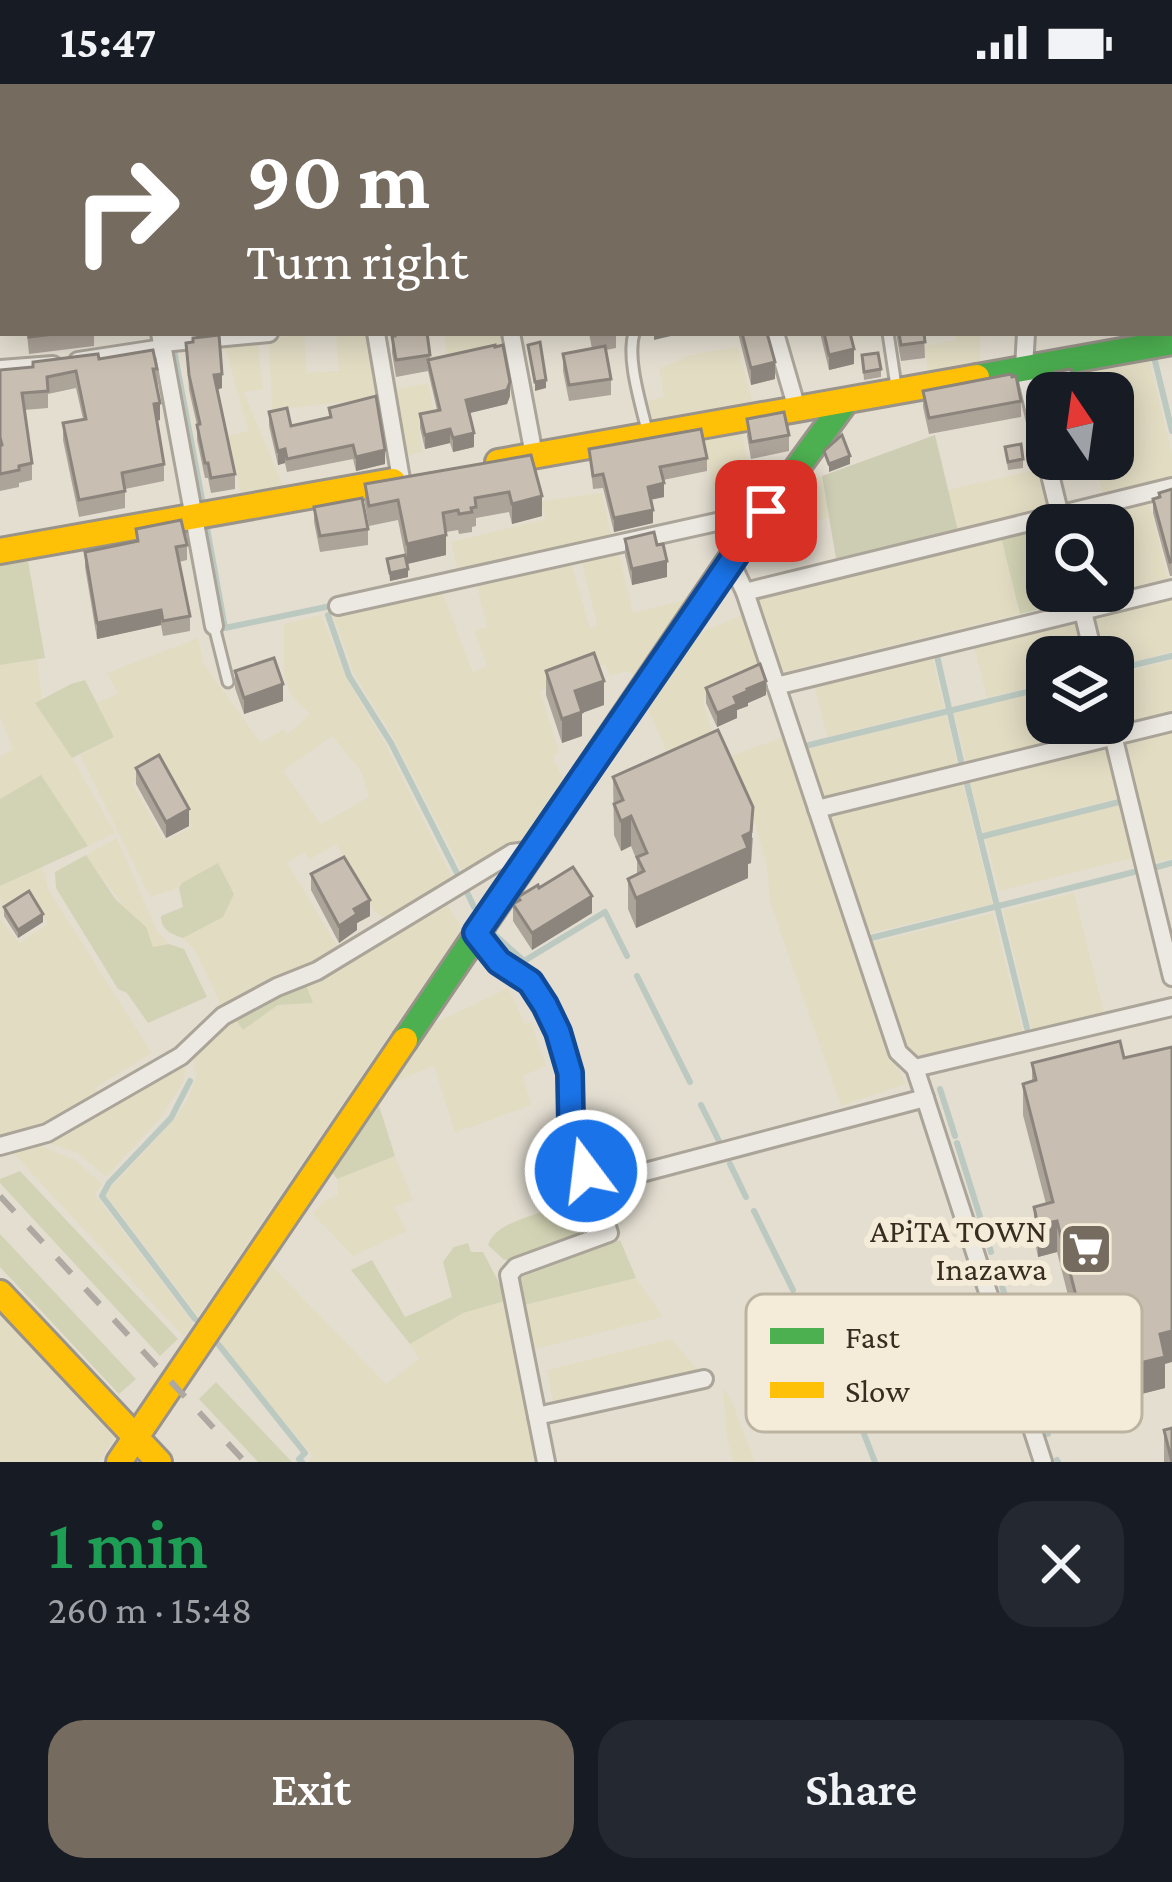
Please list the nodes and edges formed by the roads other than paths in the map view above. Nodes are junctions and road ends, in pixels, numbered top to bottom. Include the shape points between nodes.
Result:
1 (229, 336) edge
2 (377, 336) edge
3 (512, 336) edge
4 (633, 336) edge
5 (777, 336) edge
6 (888, 336) edge
7 (1026, 336) edge
8 (162, 341) edge
9 (1172, 342) edge
10 (1024, 368) junction
11 (0, 369) edge
12 (897, 391) junction
13 (846, 400) junction
14 (797, 409) junction
15 (648, 435) junction
16 (534, 455) junction
17 (467, 467) edge
18 (412, 477) joint
19 (1172, 487) edge
20 (1056, 504) edge
21 (1114, 504) edge
22 (766, 511) junction
23 (193, 517) junction
24 (1026, 528) edge
25 (0, 551) edge
26 (730, 560) junction
27 (1172, 589) edge
28 (745, 592) junction
29 (1134, 598) edge
30 (338, 606) dead end
31 (1079, 612) edge
32 (214, 626) joint
33 (229, 682) dead end
34 (776, 686) junction
35 (1172, 722) edge
36 (1134, 727) edge
37 (1060, 744) edge
38 (1115, 744) edge
39 (817, 809) junction
40 (534, 850) junction
41 (476, 933) junction
42 (1172, 977) edge
43 (1172, 1007) edge
44 (915, 1068) junction
45 (926, 1098) junction
46 (0, 1146) edge
47 (592, 1186) junction
48 (0, 1293) edge
49 (989, 1294) edge
50 (704, 1379) dead end
51 (537, 1416) junction
52 (1033, 1432) edge
53 (136, 1437) junction
54 (118, 1462) edge
55 (159, 1462) edge
56 (547, 1462) edge
57 (1043, 1462) edge

1 - 8 street
2 - 18 street
3 - 16 street
4 - 15 lane
5 - 14 street
6 - 12 lane
7 - 10 street
8 - 11 street
8 - 23 street
9 - 10 street
10 - 12 street
10 - 20 street
12 - 13 street
13 - 14 street
13 - 22 street
14 - 15 street
15 - 16 street
16 - 17 street
18 - 23 street
19 - 21 street
22 - 26 street
22 - 30 street
23 - 25 street
23 - 32 street
24 - 28 street
26 - 28 street
26 - 40 street
27 - 29 street
28 - 34 street
31 - 34 street
32 - 33 lane
34 - 39 street
35 - 36 street
37 - 39 street
38 - 42 street
39 - 44 street via 898,1052
40 - 41 street
40 - 46 street via 512,853 317,971 223,1016 182,1056 46,1133
41 - 47 street via 499,962 530,982 558,1032 570,1073 571,1122
41 - 53 street
43 - 44 street
44 - 45 street
45 - 47 street
45 - 49 street
47 - 51 street via 609,1233 508,1275
48 - 53 street
50 - 51 street
51 - 56 street
52 - 57 street
53 - 54 street
53 - 55 street

